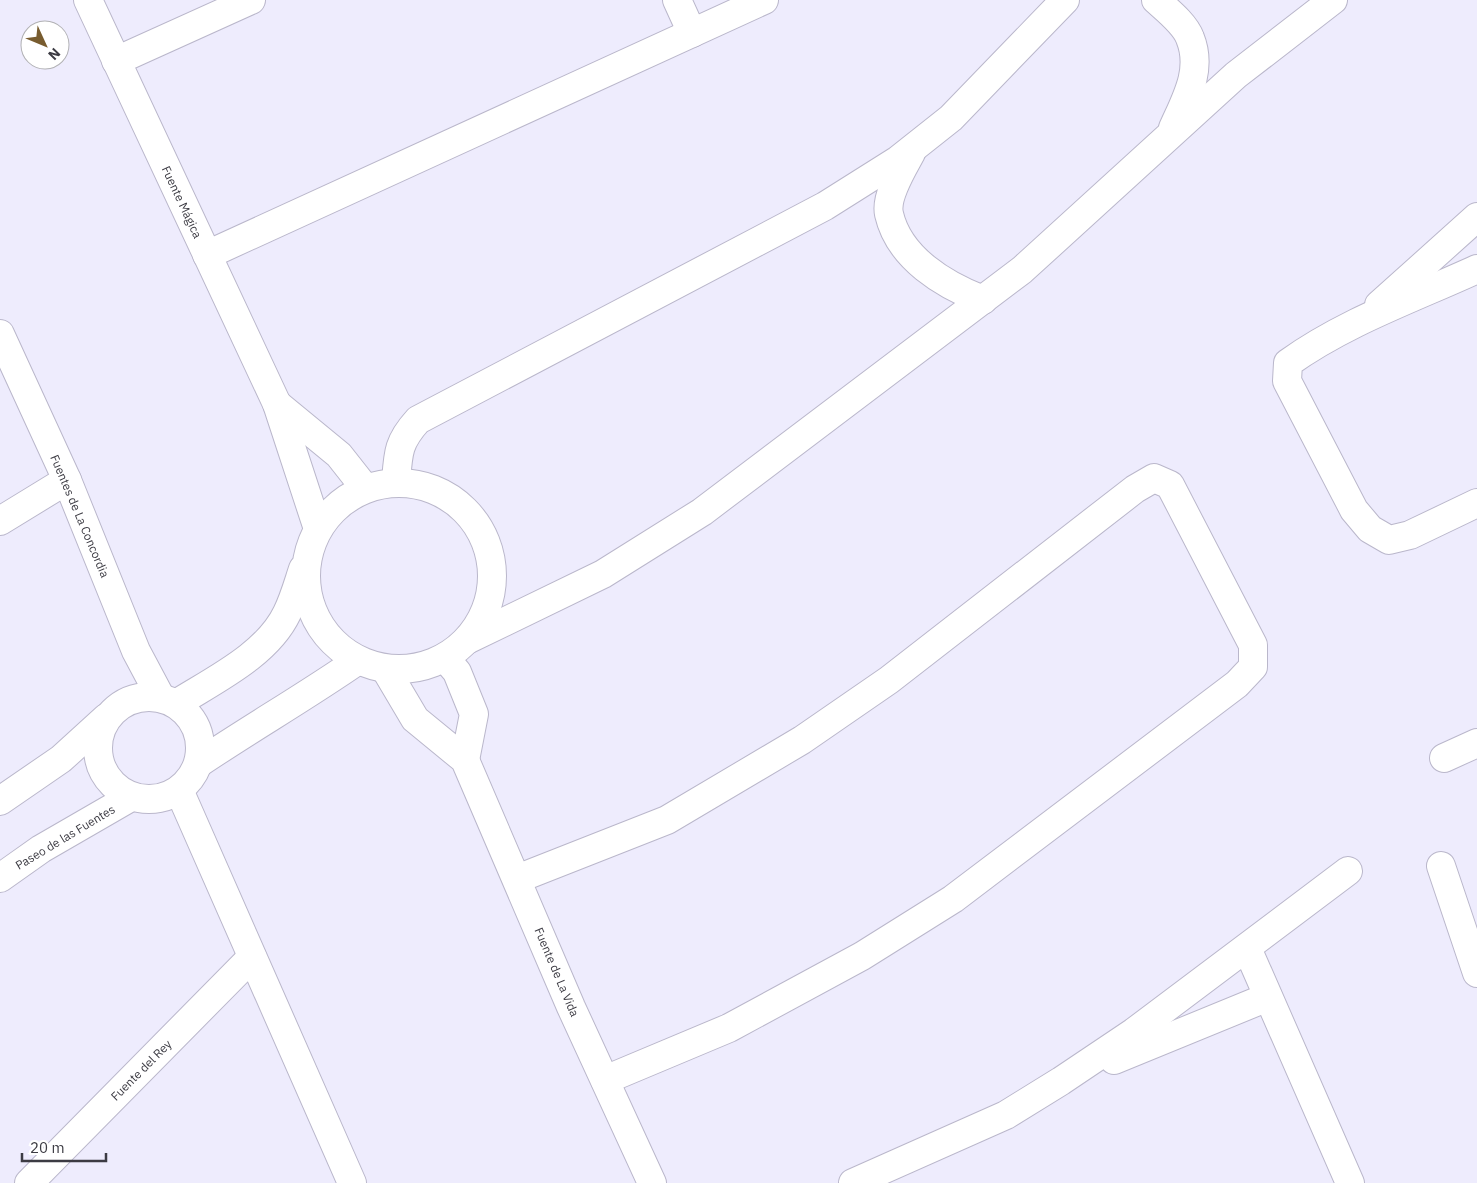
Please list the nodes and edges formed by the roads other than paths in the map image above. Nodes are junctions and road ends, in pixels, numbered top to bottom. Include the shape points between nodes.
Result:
1 (88, 0) edge
2 (251, 0) edge
3 (677, 0) edge
4 (764, 0) edge
5 (1065, 0) edge
6 (1087, 0) edge
7 (1156, 0) edge
8 (1333, 0) edge
9 (1041, 25) junction
10 (692, 33) junction
11 (116, 61) junction
12 (1168, 138) junction
13 (914, 147) junction
14 (1477, 217) edge
15 (207, 255) junction
16 (1477, 269) edge
17 (983, 300) junction
18 (1359, 322) junction
19 (0, 334) edge
20 (277, 404) junction
21 (67, 480) junction
22 (396, 482) junction
23 (365, 488) junction
24 (1477, 503) edge
25 (0, 521) edge
26 (318, 529) junction
27 (306, 559) junction
28 (469, 639) junction
29 (445, 658) junction
30 (357, 661) junction
31 (386, 670) junction
32 (168, 701) junction
33 (113, 712) junction
34 (1477, 743) edge
35 (1444, 758) dead end
36 (465, 760) junction
37 (198, 763) junction
38 (179, 790) junction
39 (131, 797) junction
40 (0, 801) edge
41 (1440, 866) dead end
42 (1348, 871) dead end
43 (0, 878) edge
44 (517, 879) junction
45 (1246, 948) junction
46 (252, 958) junction
47 (1477, 974) edge
48 (1268, 997) junction
49 (605, 1080) junction
50 (1061, 1081) junction
51 (344, 1179) edge
52 (29, 1183) edge
53 (652, 1183) edge
54 (853, 1183) edge
55 (1350, 1183) edge

1 - 11 street, Fuente Mágica
2 - 11 street
3 - 10 street
4 - 10 street
5 - 9 street
6 - 9 street
7 - 12 street via 1190,36 1195,61 1192,84
8 - 12 street via 1236,75
9 - 13 street via 951,118
10 - 15 street
11 - 15 street, Fuente Mágica
12 - 17 street via 1022,270
13 - 17 street via 895,183 889,213 901,240 916,260 933,274 958,290
13 - 22 street via 825,206 418,420 398,449
14 - 18 street
15 - 20 street, Fuente Mágica
16 - 18 street
17 - 28 street via 702,512 603,574
18 - 24 street via 1288,363 1287,381 1354,510 1370,529 1388,540 1410,535
19 - 21 street, Fuentes de La Concordia
20 - 23 street, Fuente Mágica via 339,456
20 - 26 street, Fuente Mágica
21 - 25 street
21 - 32 street, Fuentes de La Concordia via 136,651
22 - 23 street
22 - 28 street via 427,486 456,501 477,524 490,552 492,583 485,612
23 - 26 street via 338,504
26 - 27 street
27 - 30 street via 305,589 314,618 332,643
27 - 32 street via 287,614 266,642 239,664
28 - 29 street
29 - 31 street via 416,668
29 - 36 street via 457,672 474,714
30 - 31 street
30 - 37 street
31 - 36 street, Fuente de La Vida via 415,719
32 - 33 street via 144,697 127,702
32 - 37 street via 189,715 198,730 201,746
33 - 39 street via 98,742 99,759 105,775 116,788
33 - 40 street via 60,759
34 - 35 street
36 - 44 street, Fuente de La Vida
37 - 38 street via 191,778
38 - 39 street via 164,798
38 - 46 street
39 - 43 street, Paseo de las Fuentes via 41,849
41 - 47 street
42 - 45 street
44 - 49 street, Fuente de La Vida
44 - 49 street via 667,820 802,740 889,680 1135,488 1154,478 1170,485 1253,645 1253,667 1237,684 953,899 862,956 729,1028
45 - 48 street
45 - 50 street via 1134,1032
46 - 51 street
46 - 52 street, Fuente del Rey
48 - 50 street
48 - 55 street
49 - 53 street, Fuente de La Vida
50 - 54 street via 1006,1115

